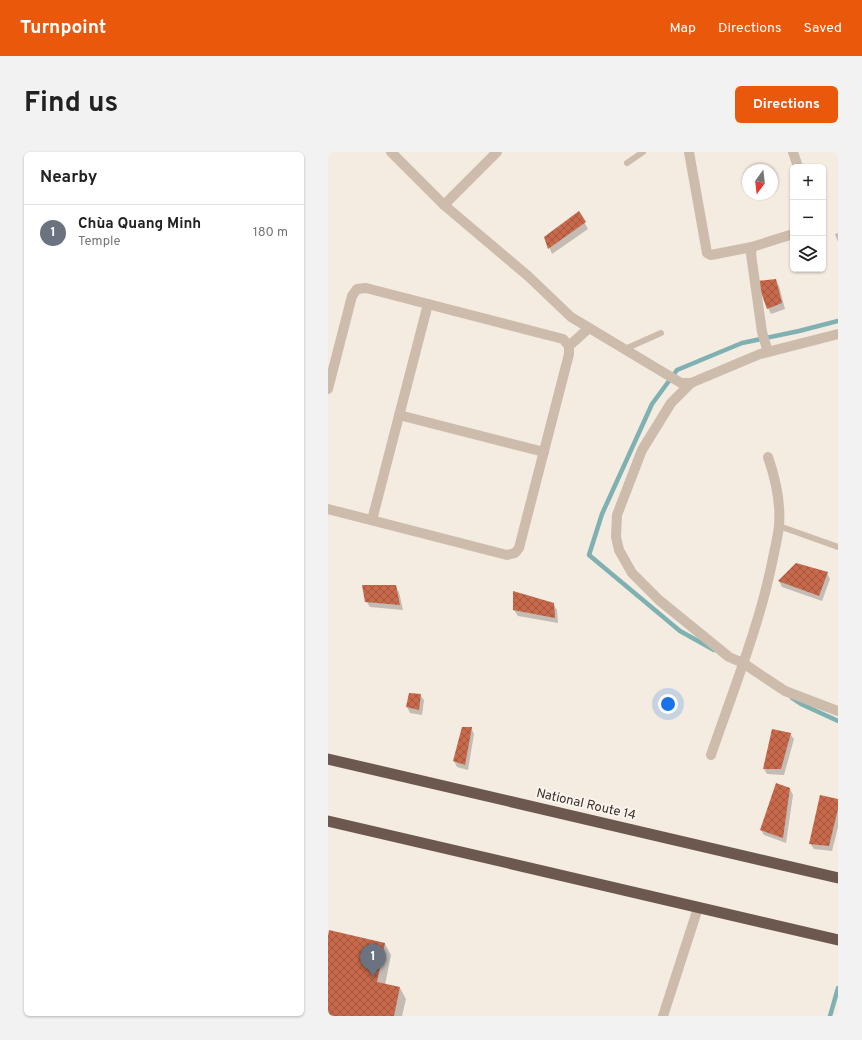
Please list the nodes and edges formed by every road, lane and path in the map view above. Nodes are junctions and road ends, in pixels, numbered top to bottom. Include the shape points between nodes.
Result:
1 (391, 152) edge
2 (497, 152) edge
3 (643, 152) edge
4 (689, 152) edge
5 (793, 152) edge
6 (627, 163) dead end
7 (797, 164) edge
8 (444, 205) junction
9 (790, 235) edge
10 (752, 247) junction
11 (428, 304) junction
12 (589, 328) junction
13 (661, 332) dead end
14 (838, 334) edge
15 (569, 346) junction
16 (767, 348) junction
17 (625, 349) junction
18 (691, 383) junction
19 (328, 389) edge
20 (399, 415) junction
21 (544, 452) junction
22 (768, 457) dead end
23 (328, 509) edge
24 (372, 520) junction
25 (779, 526) junction
26 (838, 547) edge
27 (743, 663) junction
28 (838, 711) edge
29 (711, 755) dead end
30 (328, 759) edge
31 (328, 821) edge
32 (838, 878) edge
33 (698, 908) junction
34 (838, 940) edge
35 (663, 1016) edge

1 - 8 street
2 - 8 street
3 - 6 lane
4 - 10 street via 707,253 711,255
5 - 7 street
8 - 12 street via 528,276 571,317
9 - 10 street
10 - 16 street via 762,332
11 - 15 street via 563,339
11 - 19 street via 366,288 357,290 352,296
11 - 20 street
12 - 15 street
12 - 17 street
13 - 17 lane
14 - 16 street
15 - 21 street
16 - 18 street via 760,354
17 - 18 street via 677,381
18 - 27 street via 671,402 642,450 617,515 616,537 619,550 632,573 659,600 729,657
20 - 21 street
20 - 24 street
21 - 24 street via 519,548 515,553 507,555
22 - 25 street via 779,492
23 - 24 street
25 - 26 lane
25 - 27 street via 769,577
27 - 28 street via 785,691
27 - 29 street
30 - 32 highway, National Route 14
31 - 33 highway
33 - 34 highway
33 - 35 street

